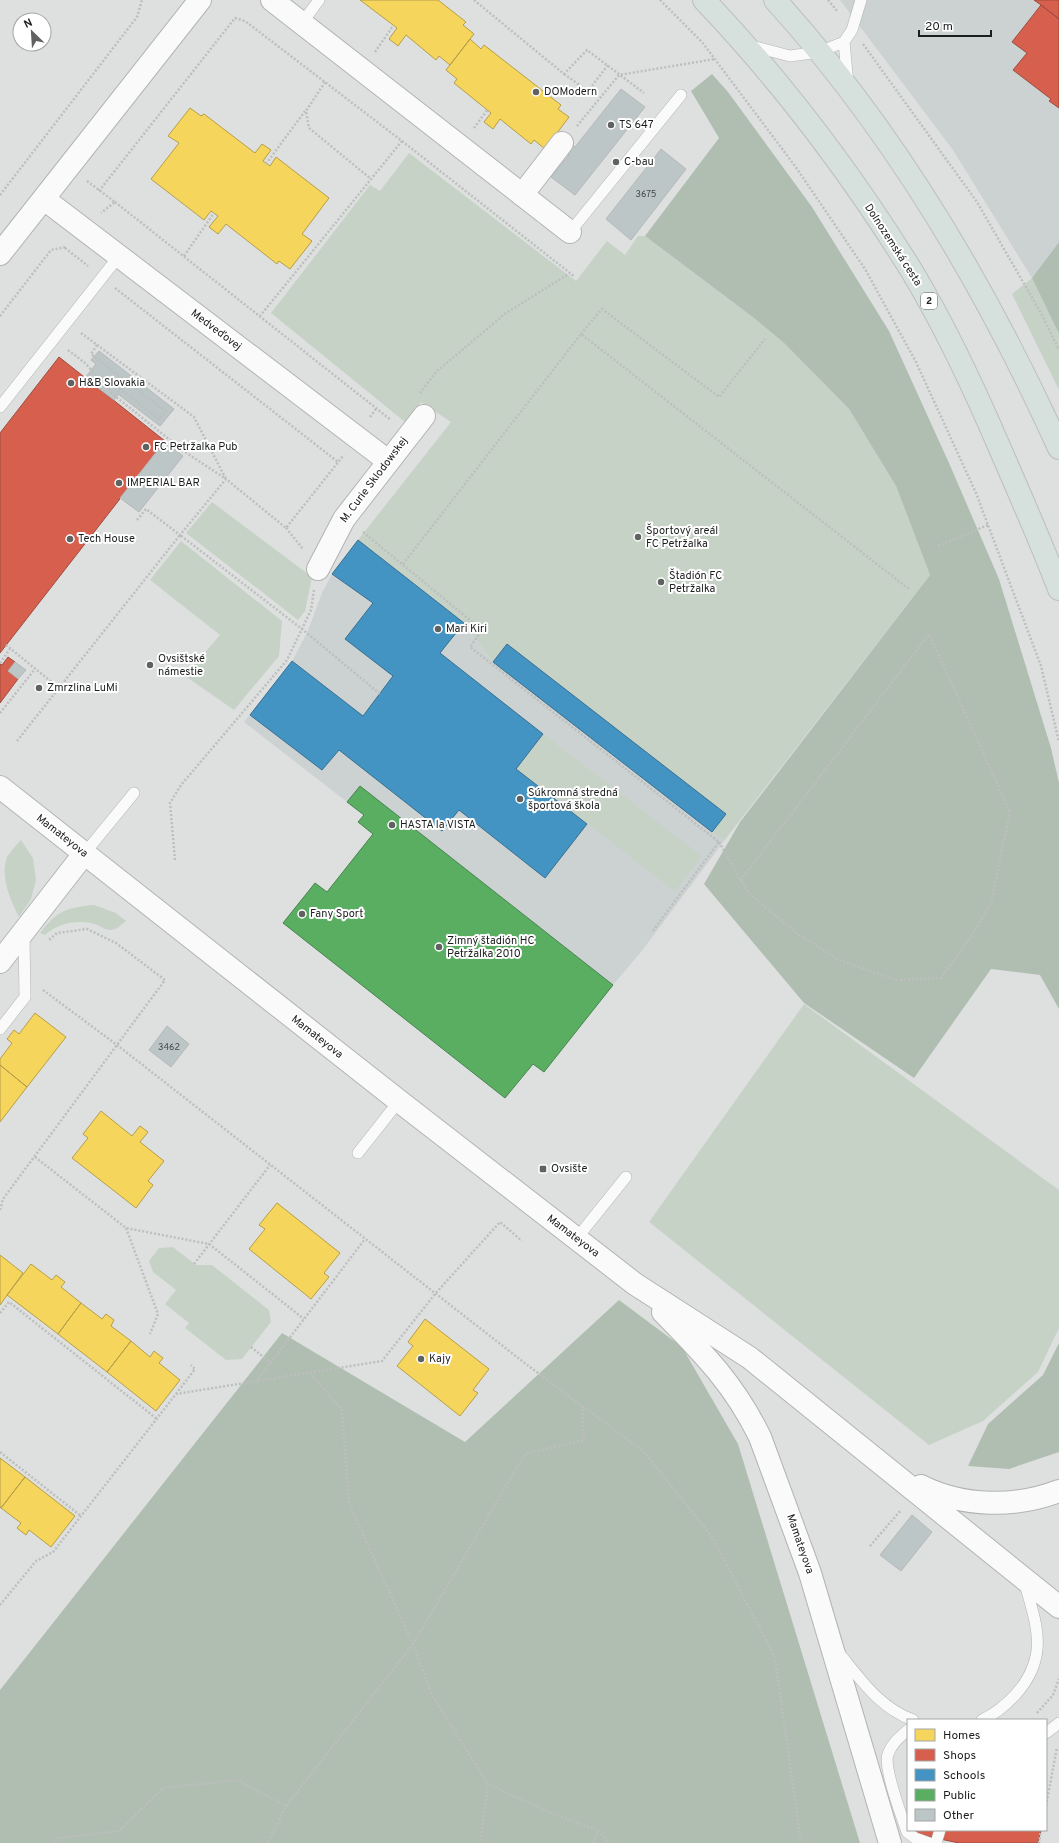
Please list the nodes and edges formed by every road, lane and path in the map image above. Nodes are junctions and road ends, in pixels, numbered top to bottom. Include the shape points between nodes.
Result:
1 (142, 0) edge
2 (200, 0) edge
3 (272, 0) edge
4 (319, 0) edge
5 (474, 0) edge
6 (660, 0) edge
7 (704, 0) edge
8 (775, 0) edge
9 (828, 0) edge
10 (861, 0) edge
11 (302, 23) junction
12 (393, 26) dead end
13 (852, 30) junction
14 (844, 42) junction
15 (745, 44) junction
16 (819, 52) junction
17 (373, 54) dead end
18 (715, 59) junction
19 (608, 65) junction
20 (564, 74) junction
21 (619, 75) junction
22 (325, 82) junction
23 (849, 90) junction
24 (644, 93) dead end
25 (681, 95) dead end
26 (488, 109) dead end
27 (306, 111) junction
28 (472, 132) dead end
29 (402, 141) junction
30 (562, 143) joint
31 (266, 164) dead end
32 (371, 179) junction
33 (99, 190) dead end
34 (0, 195) edge
35 (522, 195) junction
36 (44, 199) junction
37 (115, 202) dead end
38 (214, 213) dead end
39 (570, 232) joint
40 (65, 248) dead end
41 (0, 254) edge
42 (120, 256) junction
43 (184, 256) junction
44 (570, 273) junction
45 (576, 277) dead end
46 (102, 278) junction
47 (260, 316) junction
48 (67, 322) junction
49 (581, 334) junction
50 (765, 339) dead end
51 (97, 345) junction
52 (1059, 350) edge
53 (78, 358) dead end
54 (127, 382) junction
55 (100, 389) dead end
56 (115, 396) junction
57 (421, 406) joint
58 (0, 407) edge
59 (376, 409) junction
60 (392, 421) dead end
61 (357, 436) junction
62 (1059, 448) edge
63 (388, 461) junction
64 (338, 462) junction
65 (226, 479) junction
66 (137, 520) dead end
67 (988, 525) junction
68 (364, 533) dead end
69 (180, 535) junction
70 (938, 546) dead end
71 (403, 564) junction
72 (318, 569) joint
73 (1059, 589) edge
74 (910, 590) dead end
75 (302, 629) junction
76 (6, 645) dead end
77 (10, 649) junction
78 (0, 663) edge
79 (35, 669) junction
80 (59, 688) junction
81 (380, 694) dead end
82 (0, 713) edge
83 (17, 741) dead end
84 (1059, 742) edge
85 (0, 787) edge
86 (134, 793) dead end
87 (719, 842) junction
88 (84, 854) junction
89 (175, 860) dead end
90 (740, 881) junction
91 (24, 932) junction
92 (652, 932) dead end
93 (47, 942) dead end
94 (0, 962) edge
95 (23, 975) junction
96 (0, 1029) edge
97 (117, 1045) junction
98 (399, 1101) junction
99 (358, 1153) dead end
100 (35, 1157) junction
101 (270, 1165) junction
102 (626, 1178) dead end
103 (0, 1210) edge
104 (126, 1228) junction
105 (577, 1238) junction
106 (365, 1239) junction
107 (522, 1241) dead end
108 (209, 1244) junction
109 (194, 1264) dead end
110 (636, 1284) junction
111 (435, 1294) junction
112 (0, 1313) edge
113 (304, 1319) junction
114 (150, 1334) dead end
115 (251, 1347) dead end
116 (271, 1363) junction
117 (191, 1365) dead end
118 (310, 1373) junction
119 (256, 1382) junction
120 (176, 1394) junction
121 (582, 1406) junction
122 (157, 1419) junction
123 (0, 1452) edge
124 (893, 1472) junction
125 (1059, 1491) edge
126 (917, 1492) junction
127 (81, 1516) junction
128 (870, 1546) dead end
129 (1024, 1578) junction
130 (0, 1605) edge
131 (1059, 1607) edge
132 (830, 1642) junction
133 (413, 1644) junction
134 (1059, 1679) edge
135 (1037, 1713) dead end
136 (910, 1719) edge
137 (984, 1719) edge
138 (1059, 1723) edge
139 (907, 1731) edge
140 (1047, 1732) edge
141 (1058, 1741) edge
142 (488, 1784) junction
143 (1047, 1801) edge
144 (286, 1806) junction
145 (599, 1831) junction
146 (940, 1831) edge
147 (1041, 1831) edge
148 (51, 1843) edge
149 (268, 1843) edge
150 (480, 1843) edge
151 (593, 1843) edge
152 (609, 1843) edge
153 (802, 1843) edge
154 (890, 1843) edge
155 (930, 1843) edge
156 (936, 1843) edge
157 (1039, 1843) edge

1 - 34 path via 138,17
2 - 36 street
3 - 11 street
4 - 11 lane
5 - 20 path
6 - 18 path via 702,42
7 - 15 main road, Dolnozemská cesta / 2
8 - 16 main road
9 - 13 path
10 - 13 lane
11 - 35 street
12 - 17 path
13 - 14 lane
13 - 52 path via 976,202 1042,315
14 - 16 lane
14 - 23 lane
15 - 16 lane via 790,56
15 - 73 main road, Dolnozemská cesta / 2 via 828,148 913,273 978,398
16 - 23 main road
18 - 21 path
18 - 67 path via 795,166 865,269 916,362
19 - 20 path via 587,50
19 - 20 path via 588,91
19 - 21 path
21 - 24 path
21 - 30 path
22 - 27 path
22 - 29 path
22 - 33 path via 245,21 235,18
23 - 62 main road via 926,200 982,294 1025,375
25 - 39 lane
26 - 28 path
27 - 31 path
27 - 32 path via 309,128
29 - 32 path
29 - 44 path
30 - 35 street
32 - 47 path
35 - 39 street
36 - 41 street
36 - 42 street, Medveďovej
37 - 43 path
38 - 43 path
40 - 46 path
42 - 46 lane
42 - 61 street, Medveďovej
43 - 47 path
44 - 45 path
44 - 57 path via 506,313 436,372
46 - 48 lane
46 - 64 path
47 - 59 path
48 - 51 path
48 - 58 lane
49 - 50 path via 602,309 719,397
49 - 71 path
49 - 74 path
51 - 54 path via 91,354
51 - 65 path via 194,417
53 - 56 path
54 - 55 path, bridge via 166,411 159,420 108,379
54 - 56 path
56 - 65 path via 164,438
57 - 63 street, M. Curie Sklodowskej
59 - 60 path
59 - 61 path
61 - 63 street, Medveďovej
61 - 64 path
63 - 72 street, M. Curie Sklodowskej via 344,519
64 - 65 path via 286,528
65 - 69 path
66 - 69 path via 146,508
67 - 70 path
67 - 84 path via 1041,666
68 - 71 path
69 - 75 path
69 - 80 path
71 - 87 path via 482,630 470,647
72 - 75 path via 311,610
75 - 81 path
75 - 89 path via 287,660 181,785 170,804
76 - 77 path
77 - 78 path
77 - 79 path
79 - 80 path
79 - 82 path
80 - 83 path
85 - 88 street, Mamateyova
86 - 88 lane
87 - 90 path
87 - 92 path
88 - 91 street
88 - 98 street, Mamateyova
90 - 90 path via 909,659 929,634 1010,812 991,903 942,978 896,980 839,960 795,932 748,892
91 - 94 street
91 - 95 lane
93 - 97 path via 57,933 87,929 116,943 165,980
95 - 96 lane via 25,997
95 - 97 path
97 - 100 path
97 - 101 path
98 - 99 lane
98 - 105 street, Mamateyova
100 - 103 path via 3,1199
100 - 104 path
101 - 106 path
101 - 108 path
102 - 105 lane
104 - 108 path
104 - 114 path via 158,1314
105 - 110 street, Mamateyova
106 - 111 path
106 - 113 path
107 - 111 path via 500,1222
108 - 109 path
108 - 113 path
110 - 124 street, Mamateyova via 750,1358
110 - 132 street, Mamateyova via 712,1363 750,1416 798,1538
111 - 118 path via 382,1361
111 - 121 path
112 - 122 path via 9,1302
113 - 116 path
115 - 116 path
116 - 119 path
117 - 120 path via 195,1369
118 - 119 path
118 - 133 path via 342,1410 350,1504
119 - 120 path
120 - 122 path
121 - 133 path via 584,1440 525,1454
121 - 153 path via 644,1451 713,1538 775,1658
122 - 127 path
123 - 127 path
124 - 125 street via 938,1494 971,1501 1005,1502
124 - 126 street, Mamateyova
126 - 128 path
126 - 129 street, Mamateyova
127 - 130 path via 53,1552 36,1561
129 - 131 street, Mamateyova
129 - 137 lane via 1035,1619 1038,1650 1035,1665 1027,1682 1008,1703
132 - 136 lane via 873,1695 898,1714
132 - 154 street, Mamateyova
133 - 142 path via 432,1695
133 - 144 path
134 - 135 path via 1053,1695
138 - 140 lane
139 - 155 lane via 896,1740 887,1755 888,1771 907,1832
141 - 143 path
142 - 145 path via 544,1810
142 - 150 path
144 - 148 path via 237,1780 163,1788 119,1831 59,1838
144 - 149 path
145 - 151 path
145 - 152 path
146 - 156 lane
147 - 157 path

